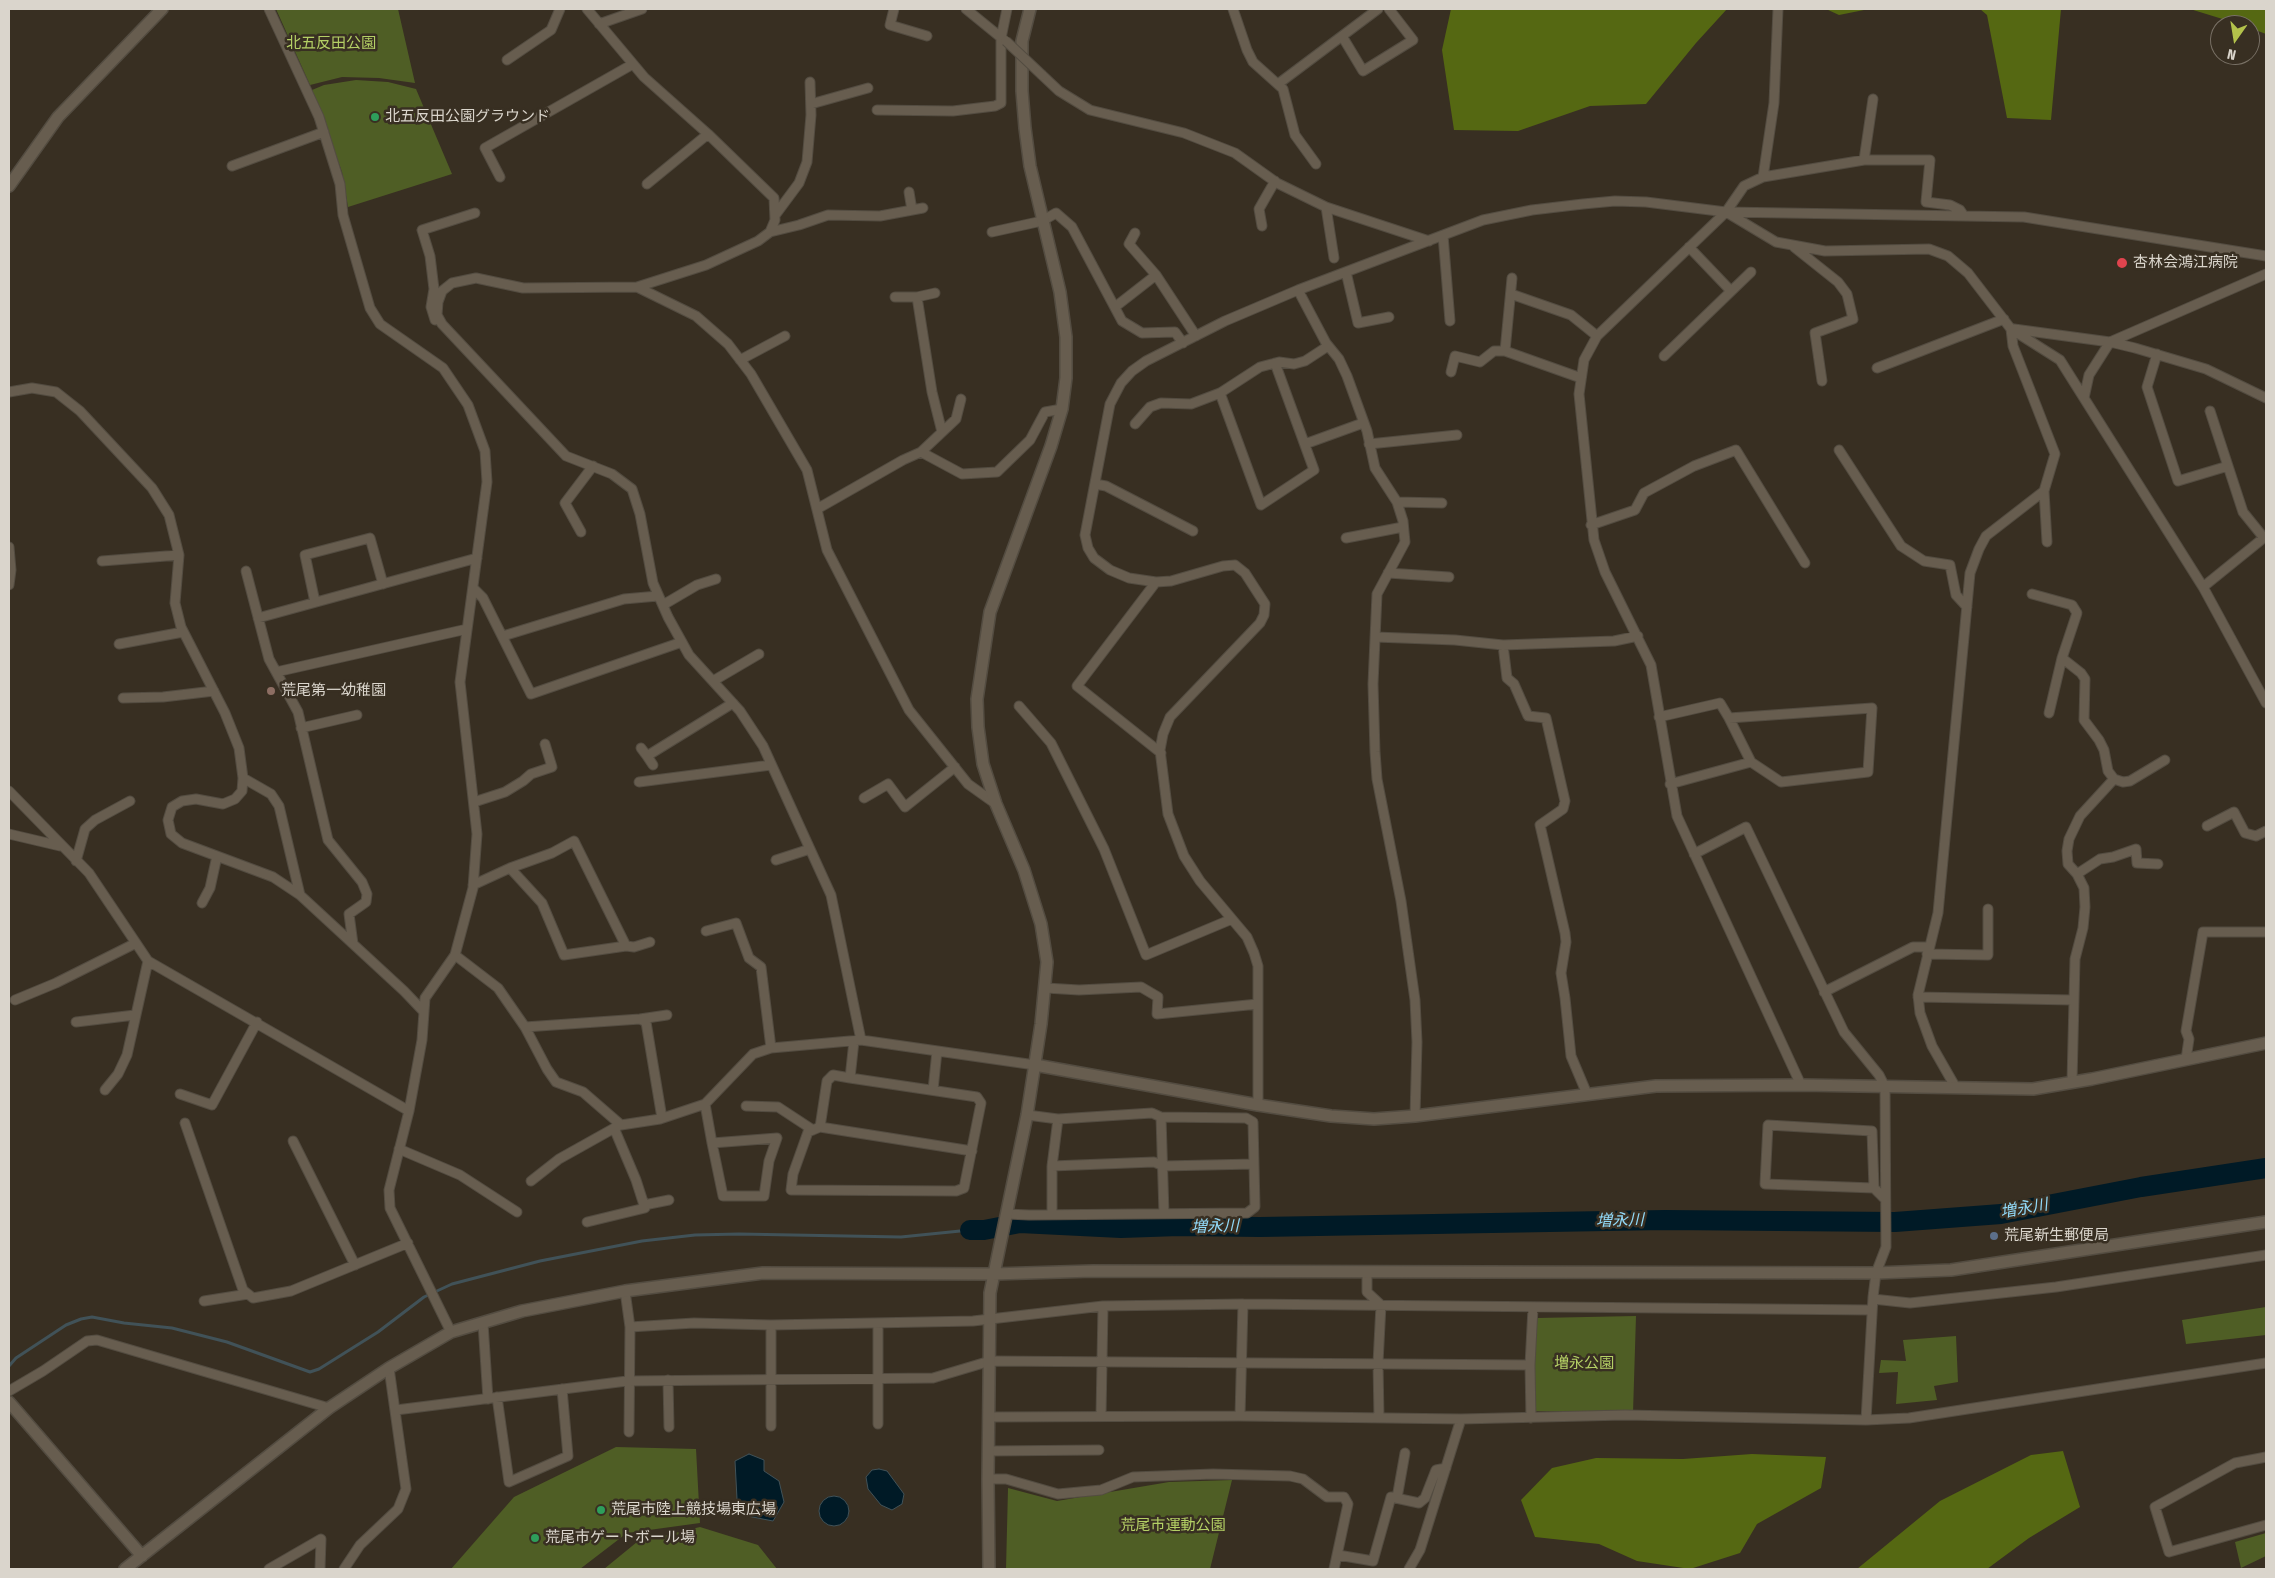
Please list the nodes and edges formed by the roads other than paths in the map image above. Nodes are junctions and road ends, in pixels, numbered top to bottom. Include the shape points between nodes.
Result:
1 (162, 9) edge
2 (269, 9) edge
3 (560, 9) edge
4 (587, 9) edge
5 (642, 9) edge
6 (894, 9) edge
7 (966, 9) edge
8 (1007, 9) edge
9 (1030, 9) edge
10 (1233, 9) edge
11 (1378, 9) edge
12 (1389, 9) edge
13 (1778, 9) edge
14 (599, 24) junction
15 (927, 36) dead end
16 (1342, 36) junction
17 (1004, 40) junction
18 (507, 60) dead end
19 (633, 64) junction
20 (810, 82) dead end
21 (1278, 84) junction
22 (868, 88) dead end
23 (1873, 99) dead end
24 (811, 104) junction
25 (877, 110) dead end
26 (324, 132) junction
27 (708, 134) junction
28 (1864, 160) junction
29 (1316, 164) dead end
30 (232, 166) dead end
31 (500, 177) dead end
32 (1763, 177) junction
33 (1275, 181) junction
34 (647, 184) dead end
35 (9, 186) edge
36 (909, 192) dead end
37 (1326, 207) junction
38 (923, 208) dead end
39 (912, 210) junction
40 (1726, 212) junction
41 (475, 213) dead end
42 (776, 214) junction
43 (1964, 216) junction
44 (1042, 221) junction
45 (1262, 226) dead end
46 (770, 232) junction
47 (992, 232) dead end
48 (1135, 233) dead end
49 (1443, 236) junction
50 (1429, 241) junction
51 (1794, 246) junction
52 (1689, 247) junction
53 (2266, 256) edge
54 (1334, 258) dead end
55 (1346, 272) junction
56 (1751, 272) dead end
57 (2266, 274) edge
58 (1156, 275) junction
59 (1512, 278) dead end
60 (636, 286) junction
61 (1298, 290) junction
62 (1731, 291) junction
63 (935, 293) dead end
64 (1511, 294) junction
65 (895, 297) dead end
66 (917, 297) junction
67 (1115, 307) junction
68 (1389, 318) dead end
69 (2004, 319) junction
70 (440, 320) junction
71 (1450, 321) dead end
72 (2011, 329) junction
73 (785, 336) dead end
74 (1196, 336) junction
75 (1597, 336) junction
76 (2110, 342) junction
77 (1183, 343) junction
78 (1328, 346) junction
79 (1505, 351) junction
80 (2157, 354) junction
81 (1664, 356) dead end
82 (740, 360) junction
83 (1276, 363) junction
84 (1877, 368) dead end
85 (1451, 372) dead end
86 (1580, 378) junction
87 (1822, 381) dead end
88 (9, 392) edge
89 (1220, 393) junction
90 (2084, 398) junction
91 (2266, 398) edge
92 (961, 399) dead end
93 (1062, 409) junction
94 (2210, 411) dead end
95 (1364, 423) junction
96 (1135, 424) dead end
97 (942, 432) junction
98 (1457, 435) dead end
99 (1305, 444) junction
100 (1369, 444) junction
101 (1839, 450) dead end
102 (921, 452) junction
103 (593, 466) junction
104 (2228, 466) junction
105 (1095, 484) junction
106 (2044, 491) junction
107 (1397, 502) junction
108 (1442, 504) dead end
109 (817, 508) junction
110 (1592, 525) junction
111 (1403, 527) junction
112 (1193, 531) dead end
113 (581, 532) dead end
114 (2265, 537) edge
115 (1346, 538) dead end
116 (2047, 542) dead end
117 (9, 547) edge
118 (179, 555) junction
119 (477, 558) junction
120 (102, 561) dead end
121 (1805, 564) dead end
122 (246, 570) dead end
123 (1388, 573) junction
124 (1449, 577) dead end
125 (716, 579) dead end
126 (1156, 582) junction
127 (383, 584) junction
128 (9, 586) edge
129 (2203, 587) junction
130 (472, 588) junction
131 (2032, 594) dead end
132 (658, 596) junction
133 (315, 602) junction
134 (663, 605) junction
135 (1967, 607) junction
136 (258, 618) junction
137 (467, 629) junction
138 (183, 632) junction
139 (503, 636) junction
140 (1638, 636) junction
141 (1375, 637) junction
142 (682, 642) junction
143 (119, 644) dead end
144 (1503, 645) junction
145 (759, 654) dead end
146 (2062, 658) junction
147 (276, 672) junction
148 (713, 681) junction
149 (214, 691) junction
150 (123, 698) dead end
151 (733, 703) junction
152 (2266, 703) edge
153 (1019, 706) dead end
154 (2048, 713) dead end
155 (357, 715) dead end
156 (1659, 717) junction
157 (1729, 718) junction
158 (301, 728) junction
159 (545, 744) dead end
160 (642, 748) dead end
161 (1161, 753) junction
162 (647, 756) junction
163 (2165, 760) dead end
164 (1751, 762) junction
165 (653, 765) dead end
166 (772, 765) junction
167 (955, 767) junction
168 (243, 778) junction
169 (2114, 779) junction
170 (639, 782) dead end
171 (1670, 784) junction
172 (9, 791) edge
173 (864, 798) dead end
174 (130, 801) dead end
175 (474, 802) junction
176 (996, 804) junction
177 (2207, 826) dead end
178 (2266, 831) edge
179 (9, 834) edge
180 (60, 846) junction
181 (810, 849) junction
182 (1694, 854) junction
183 (217, 856) junction
184 (776, 860) dead end
185 (76, 861) junction
186 (2158, 864) dead end
187 (510, 868) junction
188 (2078, 874) junction
189 (473, 885) junction
190 (300, 895) junction
191 (202, 903) dead end
192 (1988, 909) dead end
193 (1232, 919) junction
194 (706, 930) dead end
195 (2266, 932) edge
196 (650, 942) dead end
197 (136, 943) junction
198 (353, 944) junction
199 (626, 946) junction
200 (1928, 950) junction
201 (455, 955) junction
202 (148, 961) junction
203 (1046, 988) junction
204 (1824, 992) junction
205 (1918, 997) junction
206 (15, 1000) dead end
207 (2073, 1000) junction
208 (1258, 1004) junction
209 (424, 1012) junction
210 (667, 1015) dead end
211 (135, 1016) junction
212 (640, 1019) junction
213 (76, 1022) dead end
214 (258, 1022) junction
215 (525, 1027) junction
216 (858, 1041) junction
217 (2266, 1043) edge
218 (771, 1048) junction
219 (937, 1051) junction
220 (2186, 1059) junction
221 (1035, 1065) junction
222 (850, 1078) junction
223 (2072, 1082) junction
224 (1801, 1085) junction
225 (1885, 1087) junction
226 (1956, 1088) junction
227 (105, 1090) dead end
228 (933, 1090) junction
229 (180, 1094) dead end
230 (1587, 1094) junction
231 (705, 1104) junction
232 (1258, 1105) junction
233 (746, 1106) dead end
234 (409, 1111) junction
235 (1027, 1115) junction
236 (1415, 1116) junction
237 (1161, 1117) junction
238 (662, 1118) junction
239 (1058, 1119) junction
240 (185, 1123) dead end
241 (618, 1127) junction
242 (816, 1129) junction
243 (293, 1142) dead end
244 (712, 1143) junction
245 (399, 1149) junction
246 (972, 1151) junction
247 (1254, 1164) junction
248 (1052, 1166) junction
249 (1162, 1166) junction
250 (531, 1181) dead end
251 (1874, 1188) junction
252 (669, 1200) dead end
253 (1885, 1203) junction
254 (644, 1205) junction
255 (517, 1212) dead end
256 (1007, 1214) junction
257 (1164, 1214) junction
258 (1052, 1215) junction
259 (586, 1222) dead end
260 (2266, 1222) edge
261 (408, 1243) junction
262 (2266, 1255) edge
263 (355, 1265) junction
264 (1367, 1272) junction
265 (1876, 1273) junction
266 (993, 1274) junction
267 (625, 1291) junction
268 (248, 1294) junction
269 (1873, 1299) junction
270 (204, 1301) dead end
271 (1243, 1304) junction
272 (1381, 1305) junction
273 (1103, 1306) junction
274 (1533, 1308) junction
275 (1872, 1310) junction
276 (991, 1318) junction
277 (483, 1323) junction
278 (878, 1323) junction
279 (771, 1325) junction
280 (630, 1327) junction
281 (451, 1332) junction
282 (990, 1361) junction
283 (1103, 1361) junction
284 (1242, 1362) junction
285 (1378, 1363) junction
286 (2266, 1363) edge
287 (1530, 1365) junction
288 (389, 1368) junction
289 (771, 1378) junction
290 (878, 1378) junction
291 (668, 1380) junction
292 (629, 1381) junction
293 (562, 1389) junction
294 (9, 1391) edge
295 (493, 1398) junction
296 (9, 1402) edge
297 (329, 1408) junction
298 (396, 1410) junction
299 (1101, 1416) junction
300 (1240, 1416) junction
301 (990, 1417) junction
302 (1379, 1418) junction
303 (1462, 1418) junction
304 (1531, 1418) junction
305 (1866, 1420) junction
306 (878, 1424) dead end
307 (771, 1426) dead end
308 (669, 1428) dead end
309 (629, 1432) dead end
310 (1099, 1450) dead end
311 (988, 1451) junction
312 (1405, 1453) dead end
313 (2266, 1457) edge
314 (1446, 1468) junction
315 (988, 1479) junction
316 (1397, 1498) junction
317 (2266, 1525) edge
318 (1338, 1555) junction
319 (142, 1556) junction
320 (125, 1569) edge
321 (269, 1569) edge
322 (320, 1569) edge
323 (344, 1569) edge
324 (989, 1569) edge
325 (1334, 1569) edge
326 (1409, 1569) edge

1 - 35 street via 58,117
2 - 26 street
3 - 18 street via 551,30
4 - 14 street
5 - 14 street
6 - 15 street via 890,25
7 - 17 street
8 - 17 street
9 - 44 street via 1022,41 1022,91 1030,166
10 - 21 street via 1253,62
11 - 16 street
12 - 16 street via 1413,40 1363,71
13 - 32 street via 1774,103
14 - 19 street
16 - 21 street
17 - 25 street via 1001,103 953,111
17 - 33 street, bridge via 1059,91 1090,110 1184,133 1235,153
19 - 27 street
19 - 31 street via 485,148
20 - 24 street
21 - 29 street via 1283,89 1295,135
22 - 24 street
23 - 28 street
24 - 42 street via 808,162 799,183
26 - 30 street
26 - 119 street via 370,308 380,324 443,368 468,405 482,442 487,482
27 - 34 street
27 - 42 street via 774,198
28 - 32 street
28 - 43 street via 1930,160 1926,202 1950,205
32 - 40 street via 1744,186
33 - 37 street
33 - 45 street via 1259,209
36 - 39 street
37 - 50 street
37 - 54 street
38 - 39 street
39 - 46 street via 880,216 828,215
40 - 43 street
40 - 49 street via 1615,201 1532,210 1483,220
40 - 51 street via 1769,238
40 - 52 street
41 - 70 street via 422,230 430,256 434,289 431,307 435,320
42 - 46 street
43 - 53 street via 2024,218
44 - 47 street
44 - 67 street via 1056,213 1072,227
44 - 93 street via 1060,292 1066,337
46 - 60 street via 706,265
48 - 58 street via 1129,244
49 - 50 street
49 - 71 street
50 - 55 street
51 - 69 street via 1825,251 1929,249 1948,256 1968,273
51 - 87 street via 1838,282 1847,294 1853,320 1815,333
52 - 62 street
52 - 75 street
55 - 61 street
55 - 68 street via 1358,323
56 - 62 street
57 - 76 street
58 - 67 street
58 - 74 street
59 - 64 street
60 - 70 street via 522,288 476,278 452,283 442,291 437,315
60 - 82 street via 696,316 728,344
61 - 74 street
61 - 78 street
62 - 81 street
63 - 66 street
64 - 75 street via 1571,315
64 - 79 street
65 - 66 street
66 - 97 street via 932,392
67 - 77 street via 1122,322 1142,332 1175,332
69 - 72 street
69 - 84 street
70 - 103 street via 566,456
72 - 76 street
72 - 90 street via 2060,360
72 - 106 street via 2013,346 2054,454
73 - 82 street
74 - 77 street
75 - 86 street via 1584,360
76 - 80 street
76 - 90 street via 2089,375
77 - 105 street via 1146,361 1121,383 1110,404
78 - 83 street via 1305,361
78 - 95 street via 1339,359
79 - 85 street via 1494,351 1480,362 1455,356
79 - 86 street
80 - 91 street via 2206,369
80 - 104 street via 2147,388 2178,481
82 - 109 street via 772,407 807,470
83 - 89 street via 1260,368
83 - 99 street
86 - 110 street
88 - 118 street via 32,388 56,392 80,411 152,488 169,515
89 - 96 street via 1191,404 1161,403 1150,407
89 - 99 street via 1262,505 1314,470
90 - 129 street
92 - 97 street via 956,419
93 - 102 street via 1046,412 1030,440 997,472 962,474
93 - 176 street via 1042,475 990,612 977,699 983,764
94 - 104 street
95 - 99 street
95 - 100 street
97 - 102 street
98 - 100 street
100 - 107 street via 1375,468
101 - 135 street via 1901,546 1924,561 1950,565 1956,595
102 - 109 street
103 - 113 street via 565,503
103 - 132 street via 632,488
104 - 114 street via 2243,512
105 - 112 street via 1106,486
105 - 126 street via 1085,534 1094,558 1129,578
106 - 116 street
106 - 135 street via 1986,536 1970,573
107 - 108 street
107 - 111 street
109 - 167 street via 827,550 909,710
110 - 121 street via 1635,510 1644,492 1694,466 1736,450
110 - 140 street via 1605,572
111 - 115 street
111 - 123 street via 1405,542
114 - 129 street
117 - 128 street
118 - 120 street
118 - 138 street via 175,603
119 - 127 street
119 - 130 street
122 - 136 street
123 - 124 street
123 - 141 street via 1377,594
125 - 134 street via 697,585
126 - 161 street via 1077,686
126 - 161 street via 1235,565 1245,573 1265,604 1260,623 1170,717 1163,734
127 - 133 street
127 - 133 street via 370,538 305,555
129 - 152 street
130 - 137 street
130 - 139 street via 483,598
131 - 146 street via 2072,605 2077,613
132 - 134 street
132 - 139 street via 624,600
133 - 136 street
134 - 142 street
135 - 200 street via 1938,913
136 - 147 street via 269,659
137 - 147 street
137 - 175 street via 460,682
138 - 143 street
138 - 149 street
139 - 142 street via 532,694
140 - 144 street via 1614,641
140 - 156 street via 1651,665
141 - 144 street
141 - 236 street via 1376,770 1401,901 1415,1000
142 - 148 street via 689,655
144 - 230 street via 1507,678 1514,684 1528,716 1546,718 1565,801 1563,809 1540,825 1565,933 1560,973 1566,998 1571,1056
145 - 148 street
146 - 154 street
146 - 169 street via 2084,679 2084,720 2099,740 2108,771
147 - 158 street via 298,712
148 - 151 street
149 - 150 street
149 - 168 street via 239,748
151 - 162 street
151 - 166 street
153 - 193 street via 1056,752 1104,849 1146,956
155 - 158 street
156 - 157 street via 1720,702
156 - 171 street
157 - 164 street
157 - 164 street via 1872,708 1868,772 1781,782
158 - 198 street via 328,840 368,894 366,902 349,914
159 - 175 street via 552,767 531,774 505,792
160 - 162 street
161 - 193 street via 1168,814 1175,837 1200,881
162 - 165 street
163 - 169 street via 2130,781
164 - 171 street
166 - 170 street
166 - 181 street
167 - 173 street via 905,807 888,784
167 - 176 street via 968,784
168 - 183 street via 242,791 235,799 223,804 196,799 182,801 172,807 168,820 171,834 182,843
168 - 190 street via 272,794 279,806
169 - 188 street via 2080,816 2069,839 2068,864
171 - 182 street via 1677,816
172 - 180 street
174 - 185 street via 85,829
175 - 189 street via 477,834
176 - 203 street via 1024,870 1041,924 1047,962
177 - 178 street via 2234,812 2245,833 2256,836
179 - 180 street
180 - 185 street
181 - 184 street
181 - 216 street via 831,895
182 - 204 street via 1746,827
182 - 224 street
183 - 190 street via 273,877
183 - 191 street via 210,888
185 - 197 street via 89,873
186 - 188 street via 2137,863 2136,849 2100,859
187 - 189 street
187 - 199 street via 542,903 564,955
187 - 199 street via 552,854 574,841
188 - 207 street via 2084,888 2085,907 2075,959
189 - 201 street
190 - 198 street
192 - 200 street via 1988,955
193 - 208 street via 1247,937 1258,966
194 - 218 street via 736,923 749,958 760,967
195 - 220 street via 2203,932 2186,1031 2189,1038
196 - 199 street
197 - 202 street
197 - 206 street
198 - 209 street
200 - 204 street via 1913,947
200 - 205 street
201 - 209 street via 425,998
201 - 215 street via 498,988
202 - 211 street
202 - 214 street
203 - 208 street via 1141,987 1158,997 1157,1014
203 - 221 street
204 - 225 street via 1844,1032
205 - 207 street
205 - 226 street via 1932,1046
207 - 223 street
208 - 232 street
209 - 234 street
210 - 212 street
211 - 213 street
211 - 227 street via 127,1055
212 - 215 street
212 - 238 street via 646,1022
214 - 229 street via 212,1105
214 - 234 street
215 - 241 street via 556,1082 583,1092
216 - 218 street
216 - 219 street
216 - 222 street
217 - 220 street
218 - 231 street via 753,1054
219 - 221 street
219 - 228 street
220 - 223 street
221 - 232 street
221 - 235 street
222 - 228 street
222 - 242 street via 833,1075 827,1081
223 - 226 street via 2033,1088
224 - 225 street
224 - 230 street via 1656,1086
225 - 226 street
225 - 253 street
228 - 246 street via 977,1097 981,1103
230 - 236 street
231 - 238 street
231 - 244 street
232 - 236 street via 1331,1116 1374,1119
233 - 242 street via 778,1107
234 - 245 street
235 - 239 street
235 - 256 street
237 - 239 street via 1152,1114
237 - 247 street via 1246,1118 1253,1122
237 - 249 street
238 - 241 street
239 - 248 street
240 - 268 street via 243,1290
241 - 250 street via 560,1159
241 - 254 street
242 - 246 street
242 - 246 street via 808,1132 792,1174 790,1190 956,1191 964,1188
243 - 263 street
244 - 244 street via 723,1196 764,1196 769,1162 777,1138
245 - 255 street via 460,1175
245 - 261 street via 389,1190 390,1208
247 - 249 street
247 - 257 street via 1255,1207 1247,1214
248 - 249 street via 1154,1162
248 - 258 street
249 - 257 street
251 - 251 street via 1765,1184 1768,1125 1872,1131
251 - 253 street
252 - 254 street
253 - 265 street via 1886,1247
254 - 259 street via 645,1208
256 - 258 street
256 - 266 street
257 - 258 street
260 - 265 street via 1970,1267
261 - 263 street
261 - 281 street
262 - 269 street via 2056,1287 1910,1303
263 - 268 street via 290,1291 253,1298
264 - 265 street
264 - 266 street
264 - 272 street via 1367,1292
265 - 269 street
266 - 267 street via 764,1273
266 - 276 street
267 - 277 street via 531,1309
267 - 280 street
268 - 270 street
269 - 275 street
271 - 272 street
271 - 273 street
271 - 284 street
272 - 274 street
272 - 285 street
273 - 276 street
273 - 283 street
274 - 275 street
274 - 287 street
275 - 305 street
276 - 278 street
276 - 282 street
277 - 281 street
277 - 295 street
278 - 279 street
278 - 290 street
279 - 280 street via 694,1323
279 - 289 street
280 - 292 street
281 - 288 street
282 - 283 street
282 - 290 street via 933,1378
282 - 301 street
283 - 284 street
283 - 299 street
284 - 285 street
284 - 300 street
285 - 287 street
285 - 302 street
286 - 305 street via 1909,1418
287 - 304 street
288 - 297 street
288 - 298 street
289 - 290 street
289 - 291 street
289 - 307 street
290 - 306 street
291 - 292 street
291 - 308 street
292 - 293 street
292 - 309 street
293 - 295 street
293 - 295 street via 568,1456 509,1482
294 - 297 street via 87,1341 97,1340
295 - 298 street
296 - 319 street
297 - 319 street
298 - 323 street via 406,1489 398,1508 360,1545
299 - 300 street
299 - 301 street
300 - 302 street
301 - 311 street
302 - 303 street
303 - 304 street
303 - 314 street
304 - 305 street via 1625,1416
310 - 311 street
311 - 315 street
312 - 316 street
313 - 317 street via 2234,1463 2155,1507 2169,1552
314 - 316 street via 1436,1470 1425,1498 1419,1503
314 - 326 street via 1420,1550
315 - 318 street via 1006,1479 1058,1494 1101,1490 1133,1477 1290,1476 1302,1479 1327,1497 1344,1497 1348,1504
315 - 324 street
316 - 318 street via 1390,1497 1373,1561
318 - 325 street
319 - 320 street
321 - 322 street via 321,1539

